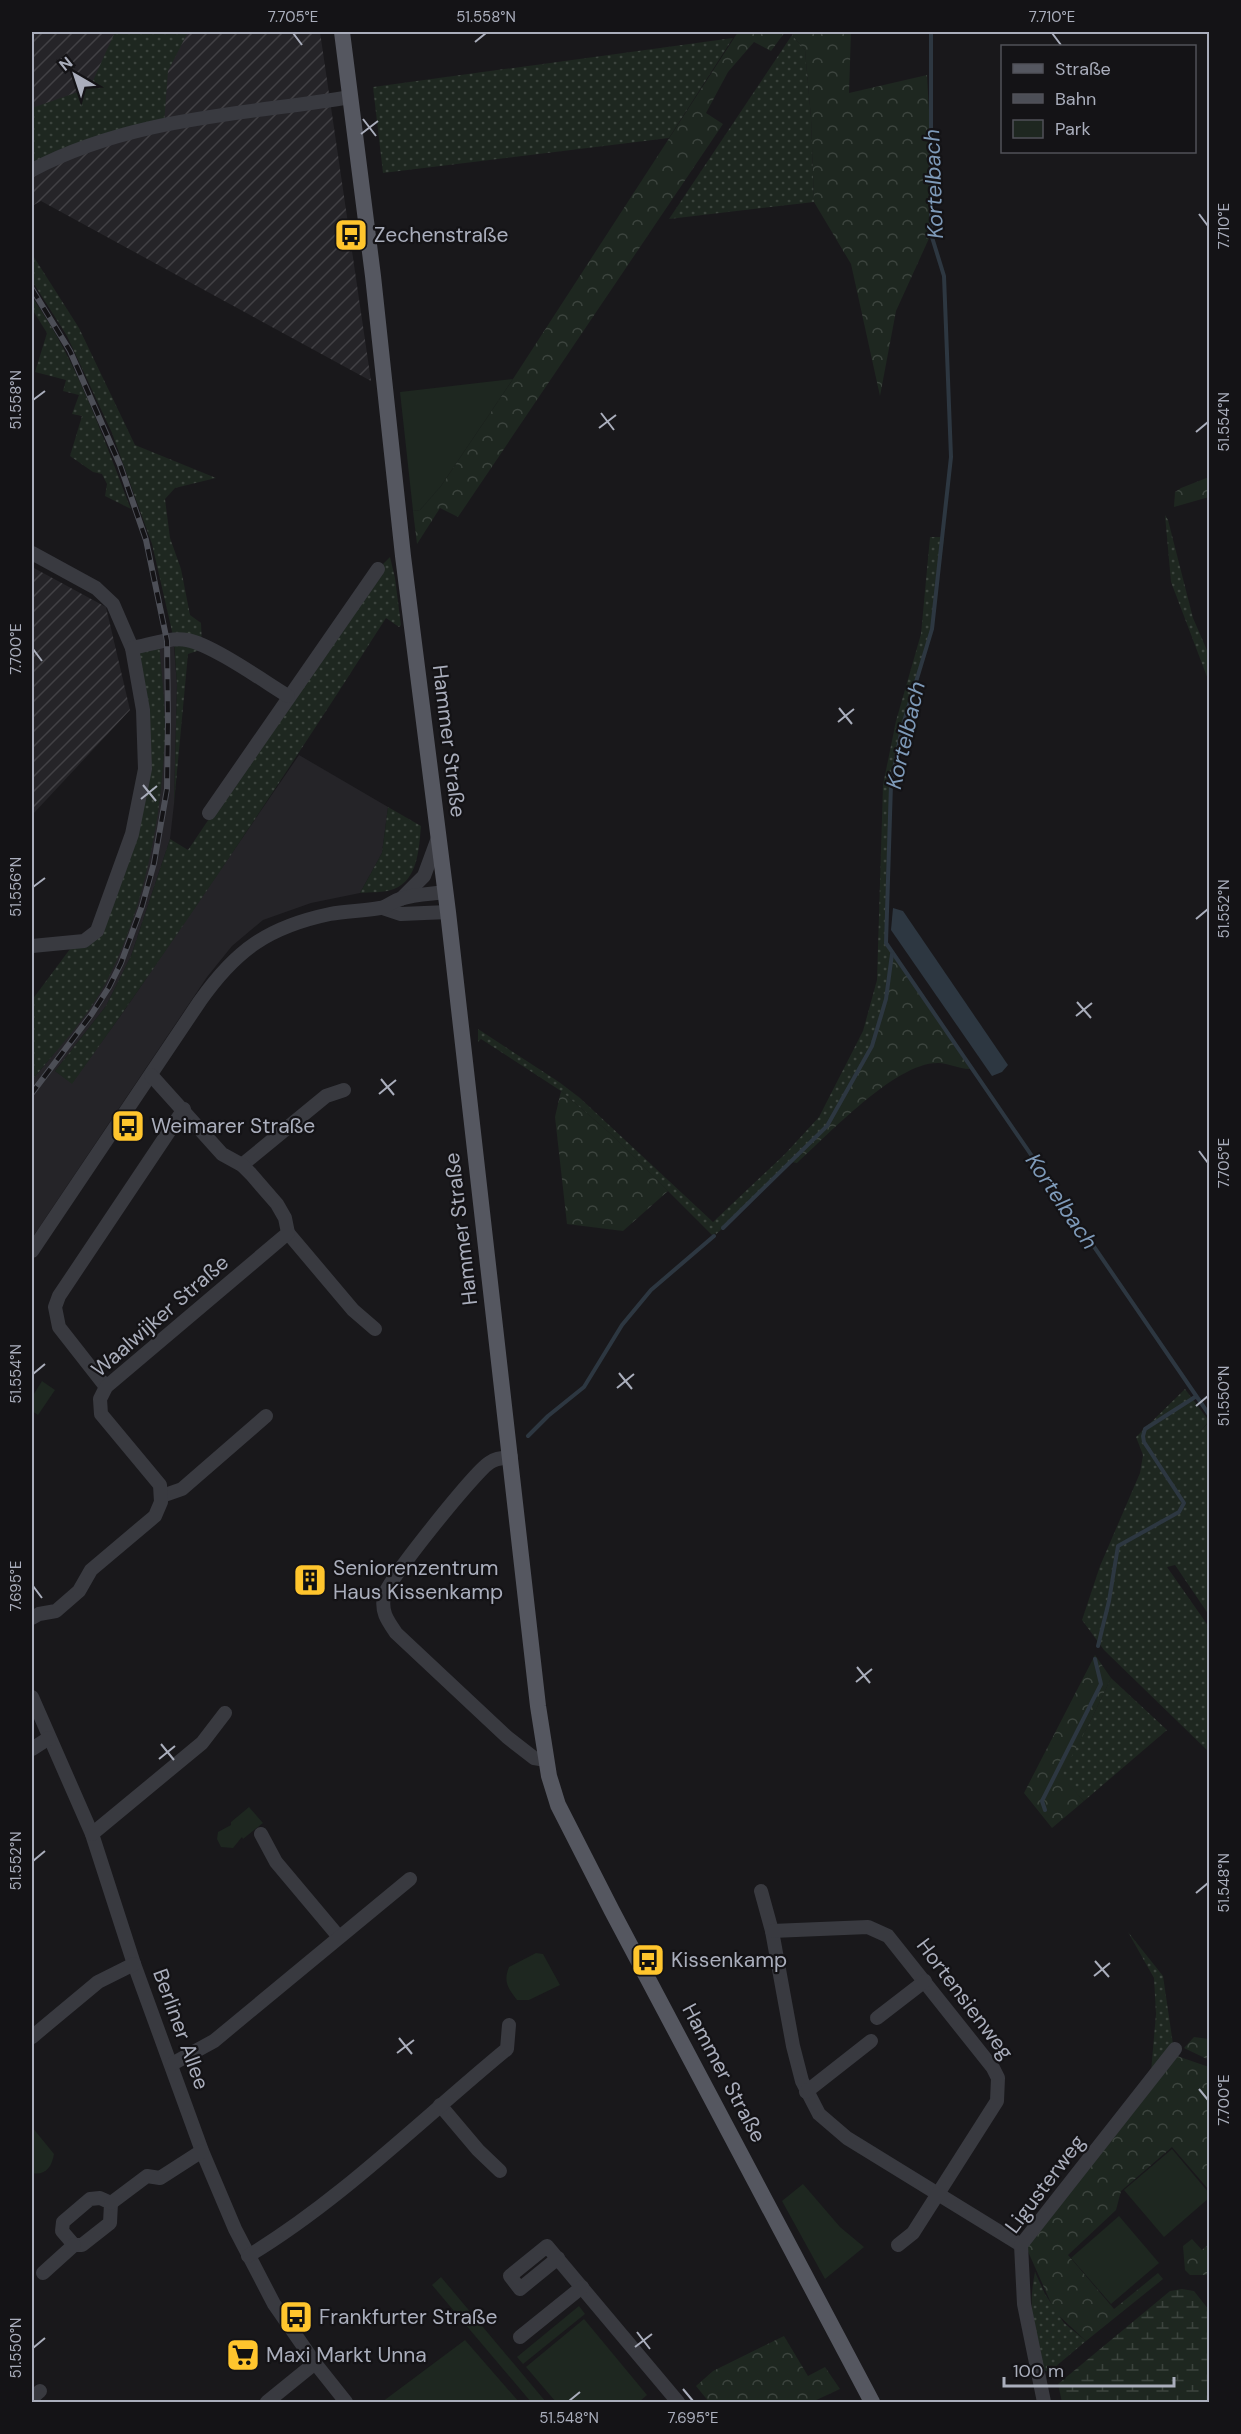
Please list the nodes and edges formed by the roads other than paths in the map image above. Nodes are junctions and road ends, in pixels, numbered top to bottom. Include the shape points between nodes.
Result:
1 (342, 32) edge
2 (351, 97) junction
3 (32, 170) edge
4 (32, 553) edge
5 (378, 569) dead end
6 (132, 648) junction
7 (288, 696) junction
8 (209, 813) dead end
9 (438, 837) junction
10 (446, 892) junction
11 (401, 898) junction
12 (383, 908) junction
13 (448, 912) junction
14 (32, 946) edge
15 (151, 1075) junction
16 (344, 1090) dead end
17 (184, 1109) junction
18 (242, 1165) junction
19 (288, 1233) junction
20 (32, 1251) edge
21 (375, 1329) dead end
22 (106, 1387) junction
23 (266, 1416) dead end
24 (511, 1457) junction
25 (162, 1496) junction
26 (32, 1618) edge
27 (32, 1697) edge
28 (225, 1713) dead end
29 (49, 1738) junction
30 (32, 1749) edge
31 (546, 1760) junction
32 (92, 1834) junction
33 (261, 1834) dead end
34 (410, 1879) dead end
35 (761, 1891) dead end
36 (772, 1931) junction
37 (339, 1937) junction
38 (134, 1964) junction
39 (925, 1981) junction
40 (877, 2018) dead end
41 (509, 2025) dead end
42 (32, 2037) edge
43 (871, 2041) dead end
44 (1175, 2049) dead end
45 (172, 2064) junction
46 (806, 2092) junction
47 (440, 2105) junction
48 (202, 2151) junction
49 (500, 2171) dead end
50 (938, 2193) junction
51 (111, 2204) junction
52 (74, 2245) junction
53 (898, 2245) dead end
54 (1021, 2245) junction
55 (248, 2256) junction
56 (558, 2258) dead end
57 (43, 2273) dead end
58 (582, 2287) junction
59 (520, 2337) dead end
60 (315, 2363) junction
61 (678, 2402) edge
62 (267, 2403) edge
63 (346, 2403) edge
64 (872, 2403) edge
65 (1044, 2403) edge

1 - 2 main road, Hammer Straße
2 - 3 street via 164,124 96,142
2 - 9 main road, Hammer Straße
4 - 6 street via 96,588 113,604
5 - 7 street
6 - 7 street via 186,640 202,645
6 - 14 street via 143,710 145,769 132,834 96,930 84,941
7 - 8 street
9 - 10 main road, Hammer Straße
9 - 11 street via 424,876
10 - 11 street
10 - 13 main road, Hammer Straße
11 - 12 street
12 - 13 street via 401,914
12 - 15 street via 301,921 256,942 218,976
13 - 24 main road, Hammer Straße
15 - 17 street
15 - 20 street
16 - 18 street via 326,1096
17 - 18 street via 222,1154
17 - 22 street via 55,1307 59,1327
18 - 19 street via 277,1204
19 - 21 street via 353,1310
19 - 22 street, Waalwijker Straße
22 - 25 street, Waalwijker Straße via 100,1399 101,1414 160,1485
23 - 25 street via 182,1489
24 - 31 main road, Hammer Straße
24 - 31 street via 488,1463 444,1515 384,1593 383,1615 396,1633 507,1737 534,1758
25 - 26 street via 155,1516 91,1570 79,1591 56,1611
27 - 29 street, Berliner Allee
28 - 32 street via 202,1743
29 - 30 street
29 - 32 street, Berliner Allee
31 - 64 main road, Hammer Straße via 558,1805 577,1843
32 - 38 street, Berliner Allee
33 - 37 street via 276,1862
34 - 37 street
35 - 36 street
36 - 39 street, Hortensienweg via 878,1929 897,1944
36 - 46 street via 793,2046
37 - 45 street via 214,2041
38 - 42 street via 98,1982
38 - 45 street, Berliner Allee
39 - 40 street
39 - 50 street, Hortensienweg via 993,2068 999,2089 997,2101
41 - 47 street via 507,2049
43 - 46 street
44 - 54 street, Ligusterweg
45 - 48 street, Berliner Allee
46 - 50 street via 831,2126
47 - 49 street
47 - 55 street via 296,2224
48 - 51 street via 160,2178 147,2176
48 - 55 street, Berliner Allee
50 - 53 street, Hortensienweg via 913,2234
50 - 54 street
51 - 52 street via 110,2223 82,2245
51 - 52 street via 100,2198 90,2199 63,2222 62,2231
52 - 57 street
54 - 65 street, Ligusterweg via 1024,2304
55 - 60 street, Berliner Allee via 274,2304
56 - 58 street
58 - 59 street
58 - 61 street
60 - 62 street
60 - 63 street, Berliner Allee

